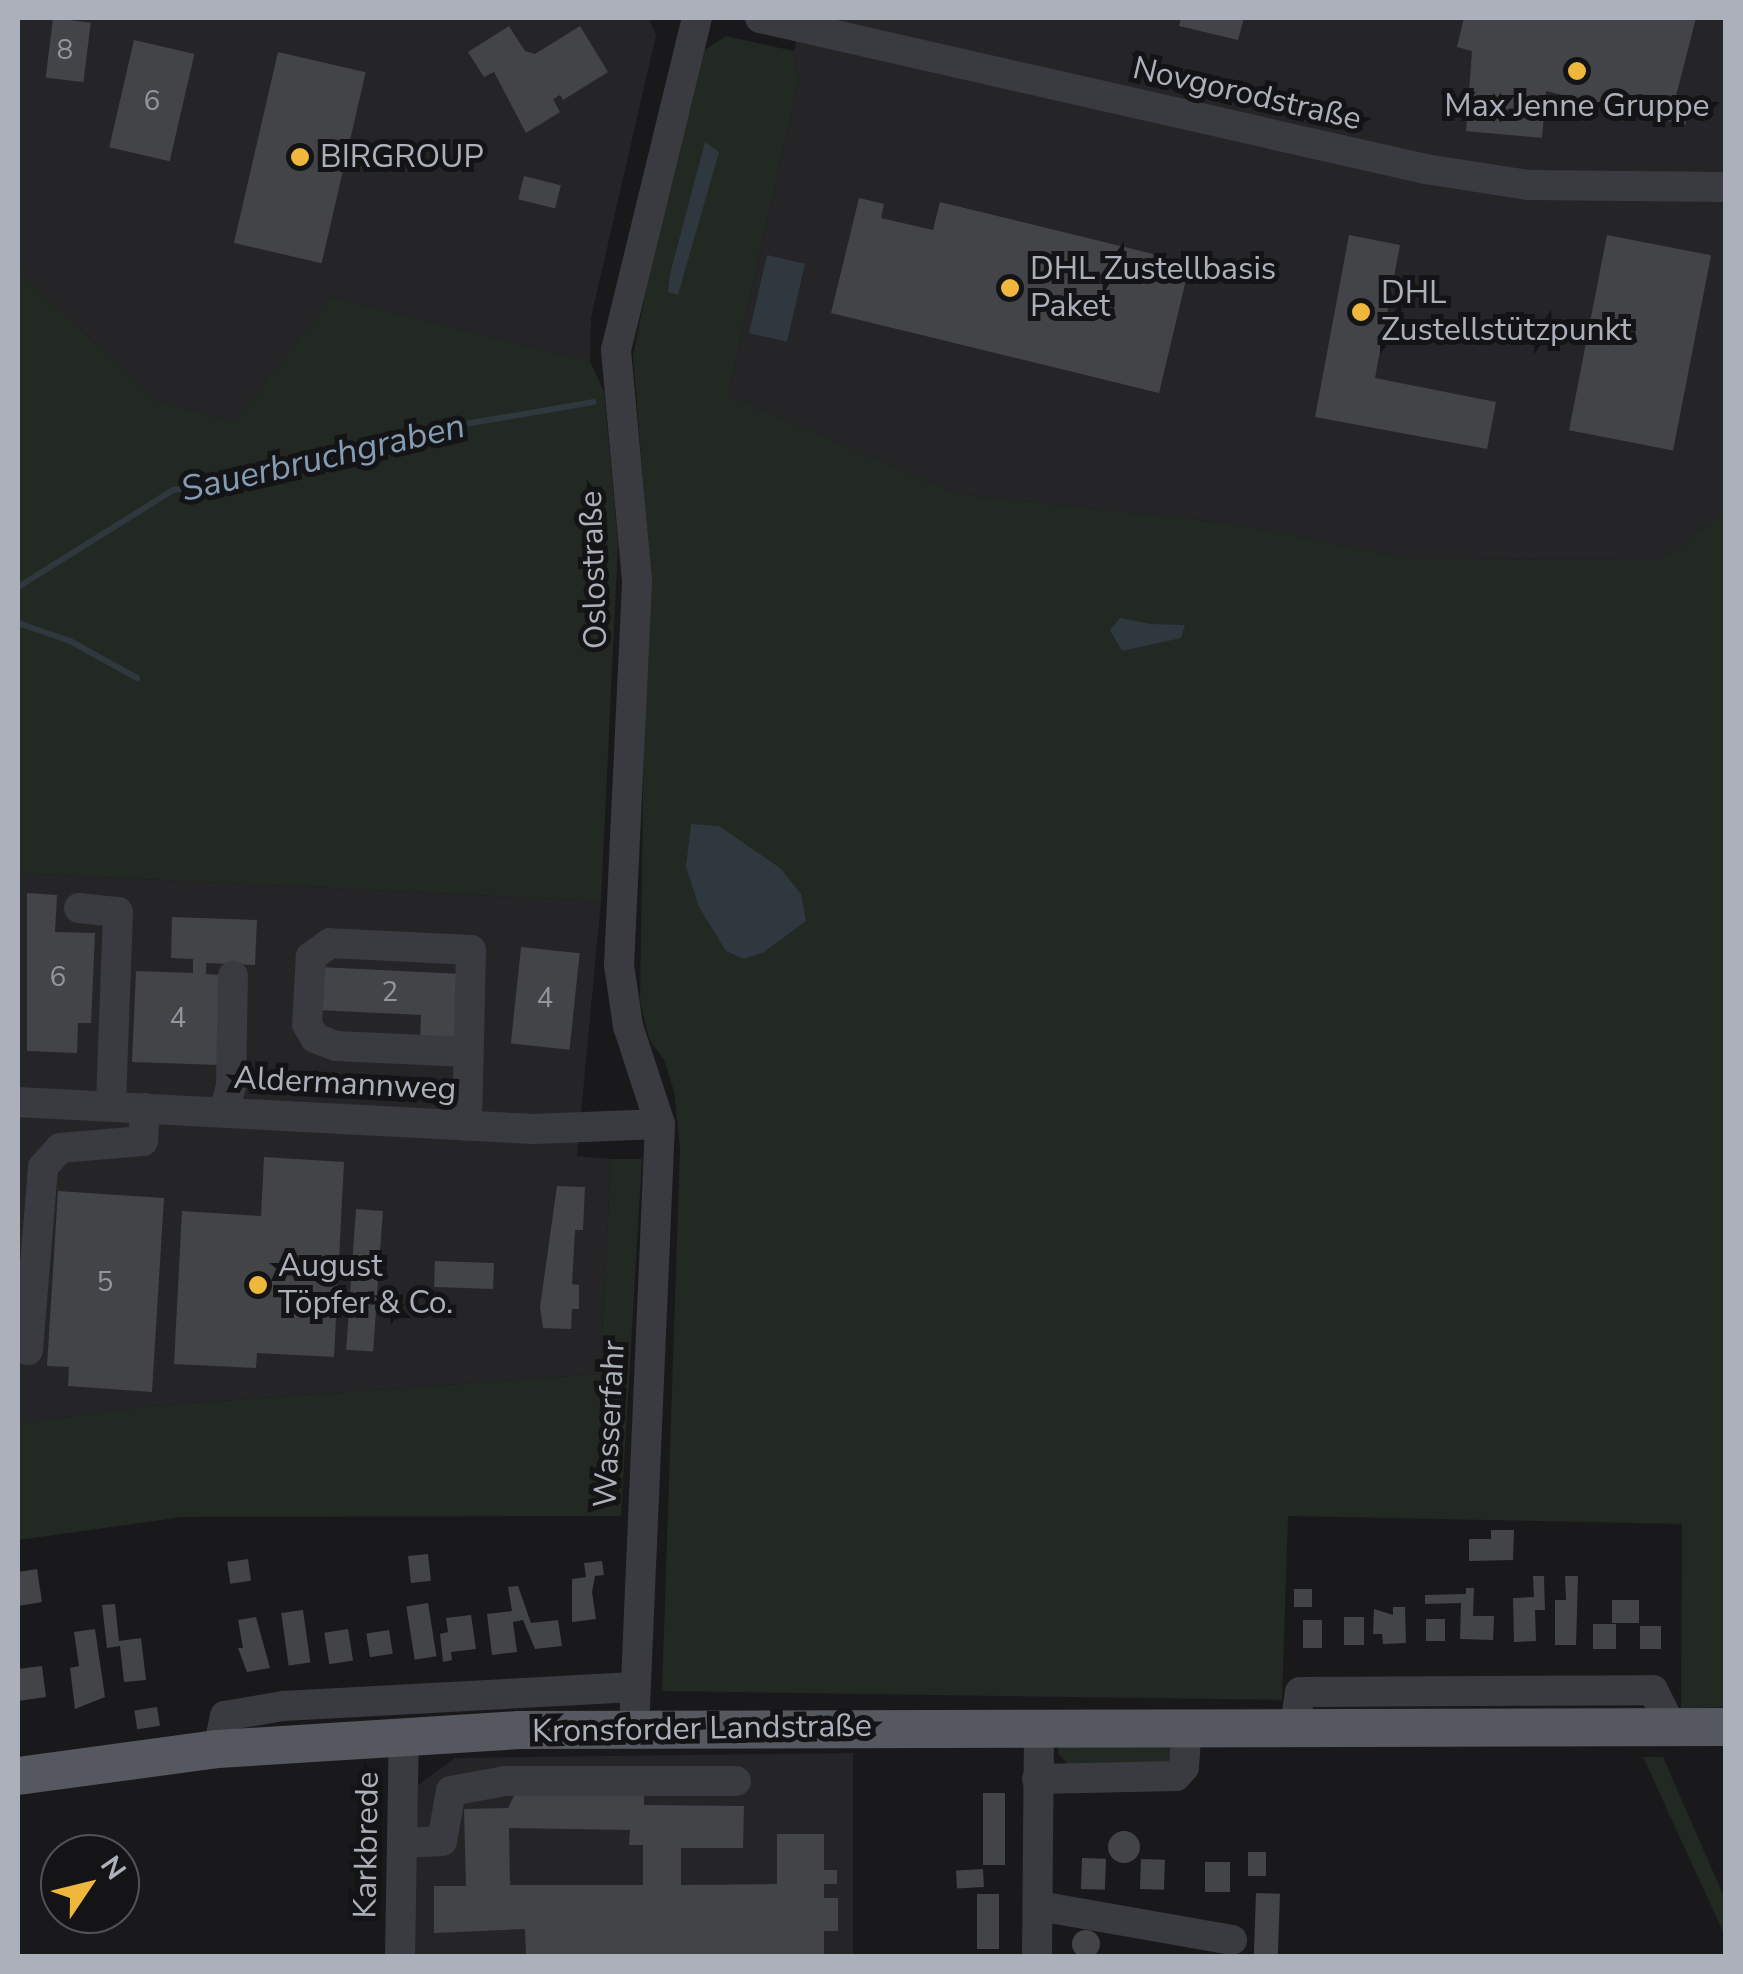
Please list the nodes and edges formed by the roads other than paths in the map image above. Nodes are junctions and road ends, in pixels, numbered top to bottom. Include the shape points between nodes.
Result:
1 (697, 18) edge
2 (760, 18) edge
3 (1726, 187) edge
4 (79, 908) dead end
5 (233, 976) dead end
6 (467, 1052) junction
7 (20, 1106) edge
8 (112, 1106) junction
9 (146, 1108) junction
10 (224, 1112) junction
11 (660, 1124) junction
12 (466, 1126) junction
13 (28, 1350) dead end
14 (634, 1687) junction
15 (1726, 1727) edge
16 (1039, 1728) junction
17 (1188, 1728) junction
18 (634, 1729) junction
19 (404, 1734) junction
20 (218, 1748) junction
21 (18, 1776) edge
22 (1037, 1779) junction
23 (736, 1781) dead end
24 (402, 1843) junction
25 (1040, 1906) junction
26 (1232, 1940) dead end
27 (400, 1956) edge
28 (1037, 1956) edge

1 - 11 street, Oslostraße via 616,350 637,581 619,965 628,1026
2 - 3 street, Novgorodstraße via 1425,170 1528,185
4 - 8 street via 118,912
5 - 10 street via 231,1086
6 - 6 street via 471,950 330,943 311,957 307,1024 315,1038 336,1046
6 - 12 street
7 - 8 street, Aldermannweg
8 - 9 street, Aldermannweg
9 - 10 street, Aldermannweg
9 - 13 street via 144,1141 60,1148 43,1166
10 - 12 street, Aldermannweg
11 - 12 street, Aldermannweg
11 - 14 street, Wasserfahr
14 - 18 street, Wasserfahr
14 - 20 street, Kronsforder Landstraße via 283,1706 225,1716
15 - 17 main road, Kronsforder Landstraße
16 - 17 main road, Kronsforder Landstraße
16 - 18 main road, Kronsforder Landstraße
16 - 22 street
17 - 22 street via 1184,1766 1164,1780
18 - 19 main road, Kronsforder Landstraße
19 - 20 main road, Kronsforder Landstraße
19 - 24 street, Karkbrede
20 - 21 main road, Kronsforder Landstraße
22 - 25 street
23 - 24 street via 504,1782 451,1791 442,1841
24 - 27 street, Karkbrede
25 - 26 street
25 - 28 street

